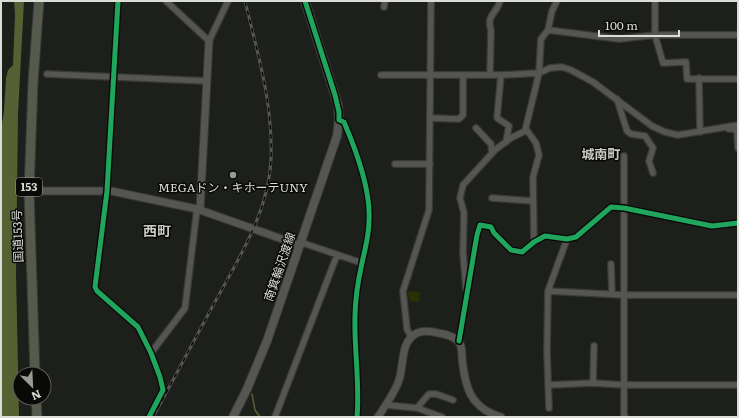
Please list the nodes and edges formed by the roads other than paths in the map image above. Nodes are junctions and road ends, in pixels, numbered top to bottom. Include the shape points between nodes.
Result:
1 (39, 1) edge
2 (118, 1) edge
3 (166, 1) edge
4 (228, 1) edge
5 (305, 1) edge
6 (431, 1) edge
7 (500, 1) edge
8 (557, 1) edge
9 (655, 1) edge
10 (548, 30) junction
11 (655, 35) junction
12 (738, 35) edge
13 (209, 41) junction
14 (47, 74) dead end
15 (538, 74) junction
16 (381, 75) dead end
17 (431, 75) junction
18 (463, 75) junction
19 (490, 75) junction
20 (501, 75) junction
21 (114, 77) junction
22 (699, 78) junction
23 (738, 79) edge
24 (207, 81) junction
25 (617, 99) junction
26 (430, 118) junction
27 (339, 120) junction
28 (738, 125) edge
29 (476, 128) dead end
30 (526, 129) junction
31 (708, 130) junction
32 (700, 132) junction
33 (506, 143) junction
34 (738, 148) edge
35 (492, 153) junction
36 (624, 156) dead end
37 (395, 164) dead end
38 (430, 164) junction
39 (653, 173) dead end
40 (29, 190) junction
41 (107, 191) junction
42 (492, 198) dead end
43 (533, 201) junction
44 (624, 208) junction
45 (198, 210) junction
46 (738, 223) edge
47 (567, 239) junction
48 (534, 242) junction
49 (300, 244) junction
50 (337, 255) junction
51 (362, 263) junction
52 (610, 264) dead end
53 (548, 291) junction
54 (612, 294) junction
55 (624, 295) junction
56 (738, 295) edge
57 (466, 300) junction
58 (411, 337) junction
59 (459, 341) junction
60 (594, 346) dead end
61 (151, 353) junction
62 (35, 366) edge
63 (549, 384) junction
64 (593, 384) junction
65 (624, 385) junction
66 (738, 385) edge
67 (453, 400) dead end
68 (386, 404) junction
69 (36, 406) edge
70 (417, 408) junction
71 (549, 408) dead end
72 (36, 417) edge
73 (149, 417) edge
74 (233, 417) edge
75 (275, 417) edge
76 (356, 417) edge
77 (378, 417) edge
78 (442, 417) edge
79 (501, 417) edge
80 (625, 417) edge

1 - 40 highway, 国道153号 / 153
2 - 21 street
3 - 13 street
4 - 13 street
5 - 27 main road, 南箕輪沢渡線 via 335,95
6 - 17 street
7 - 19 street via 489,23
8 - 10 street
9 - 11 street
10 - 11 street via 619,39
10 - 15 street via 541,39
11 - 12 street
11 - 22 street via 663,63 686,62 687,79
13 - 24 street
14 - 21 street
15 - 20 street
15 - 25 street via 550,68 562,67 572,70
15 - 30 street
16 - 17 street
17 - 18 street
17 - 26 street
18 - 19 street
18 - 26 street via 463,115 459,118
19 - 20 street
20 - 33 street via 497,118 509,126
21 - 24 street
21 - 41 street
22 - 23 street
22 - 32 street
24 - 45 street
25 - 32 street via 652,126 665,132 678,135
25 - 39 street via 627,132 645,136 653,148 649,161
26 - 38 street
27 - 49 main road, 南箕輪沢渡線 via 335,142
27 - 51 street via 344,122 352,139 368,197 369,223
28 - 31 street
29 - 35 street via 491,144
30 - 33 street
30 - 43 street via 536,143 539,155 533,177
31 - 32 street
31 - 34 street via 710,132 734,129 737,132
33 - 35 street
35 - 57 street via 463,185 460,198 464,213
36 - 44 street
37 - 38 street
38 - 58 street via 429,210 403,291 407,329
40 - 41 street
40 - 62 highway, 国道153号 / 153
41 - 45 street
41 - 61 street via 96,291 138,326
42 - 43 street
43 - 48 street
44 - 46 street via 712,226
44 - 47 street via 611,207 576,237
44 - 55 street
45 - 49 street
45 - 61 street via 185,308
47 - 48 street via 545,236
47 - 53 street
48 - 57 street via 522,252 511,250 491,227 480,225
49 - 50 street
49 - 74 main road, 南箕輪沢渡線 via 267,341
50 - 51 street
50 - 75 street
51 - 76 street via 355,317 358,363
52 - 54 street
53 - 54 street
53 - 63 street
54 - 55 street
55 - 56 street
55 - 65 street
57 - 59 street
58 - 59 street via 429,331
58 - 68 street via 404,349 398,384
59 - 79 street via 464,378 471,395 483,409
60 - 64 street
61 - 73 street via 163,390
63 - 64 street
63 - 71 street
64 - 65 street
65 - 66 street
65 - 80 street
67 - 70 street via 428,394
68 - 70 street
68 - 77 street
69 - 72 highway
70 - 78 street

